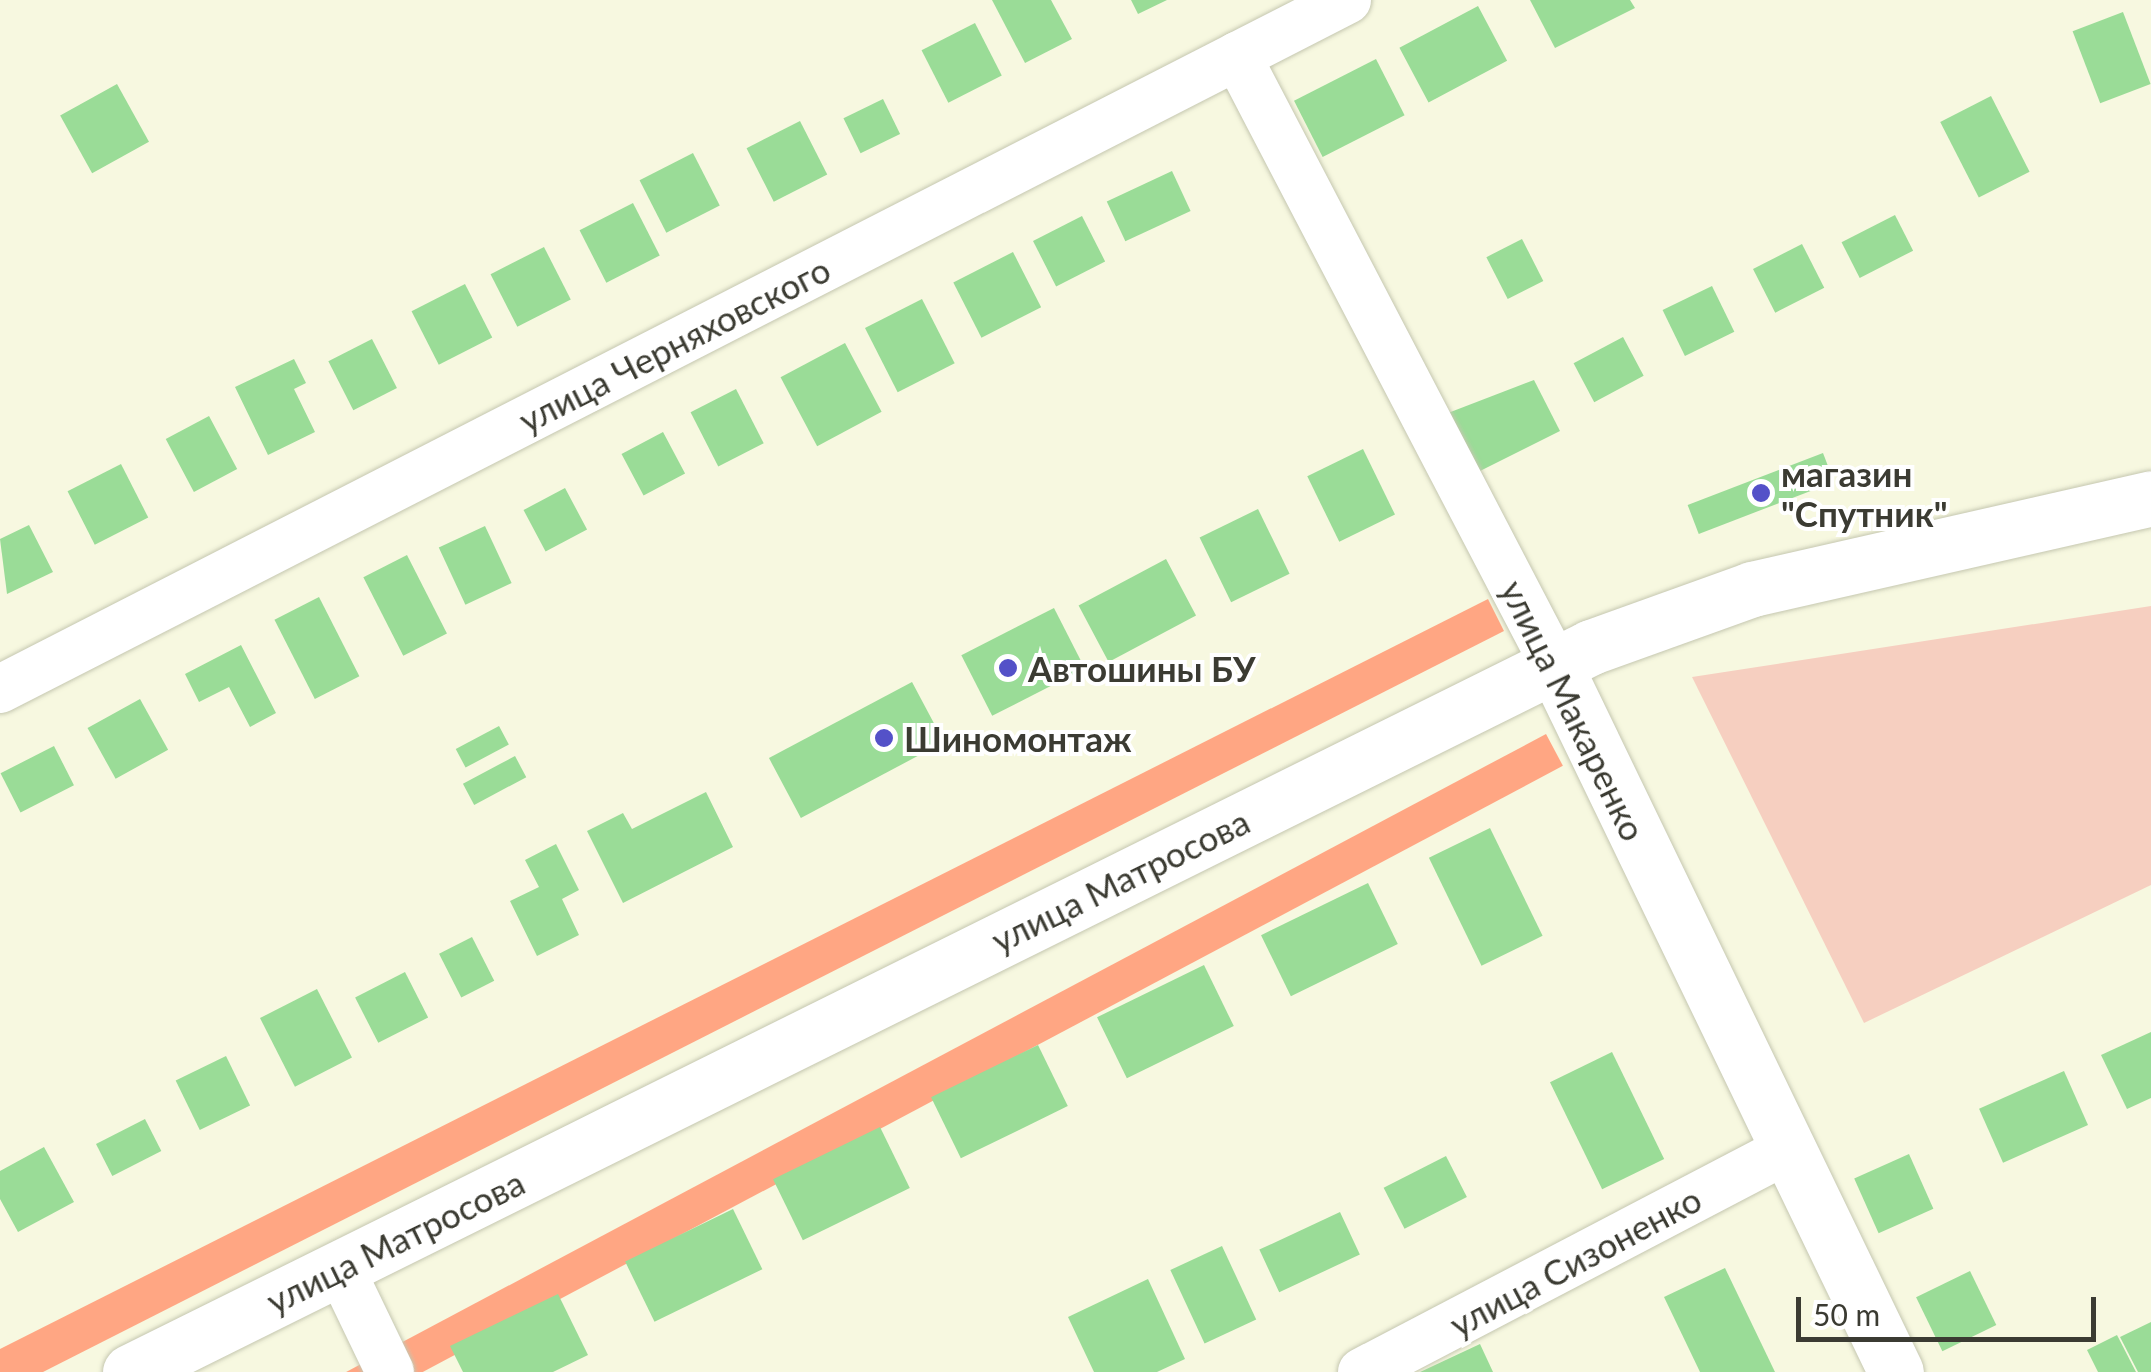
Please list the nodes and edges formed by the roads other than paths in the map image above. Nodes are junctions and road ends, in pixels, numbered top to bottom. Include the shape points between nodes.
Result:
1 (1347, 0) edge
2 (1238, 56) junction
3 (2151, 498) edge
4 (1554, 664) junction
5 (0, 689) edge
6 (1787, 1150) junction
7 (340, 1268) junction
8 (130, 1372) edge
9 (390, 1372) edge
10 (1362, 1372) edge
11 (1896, 1372) edge

1 - 2 street, улица Черняховского
2 - 4 street, улица Макаренко
2 - 5 street, улица Черняховского
3 - 4 main road, улица Матросова via 1752,589
4 - 6 main road, улица Макаренко
4 - 7 main road, улица Матросова
6 - 10 street, улица Сизоненко
6 - 11 main road, улица Макаренко
7 - 8 main road, улица Матросова
7 - 9 street

